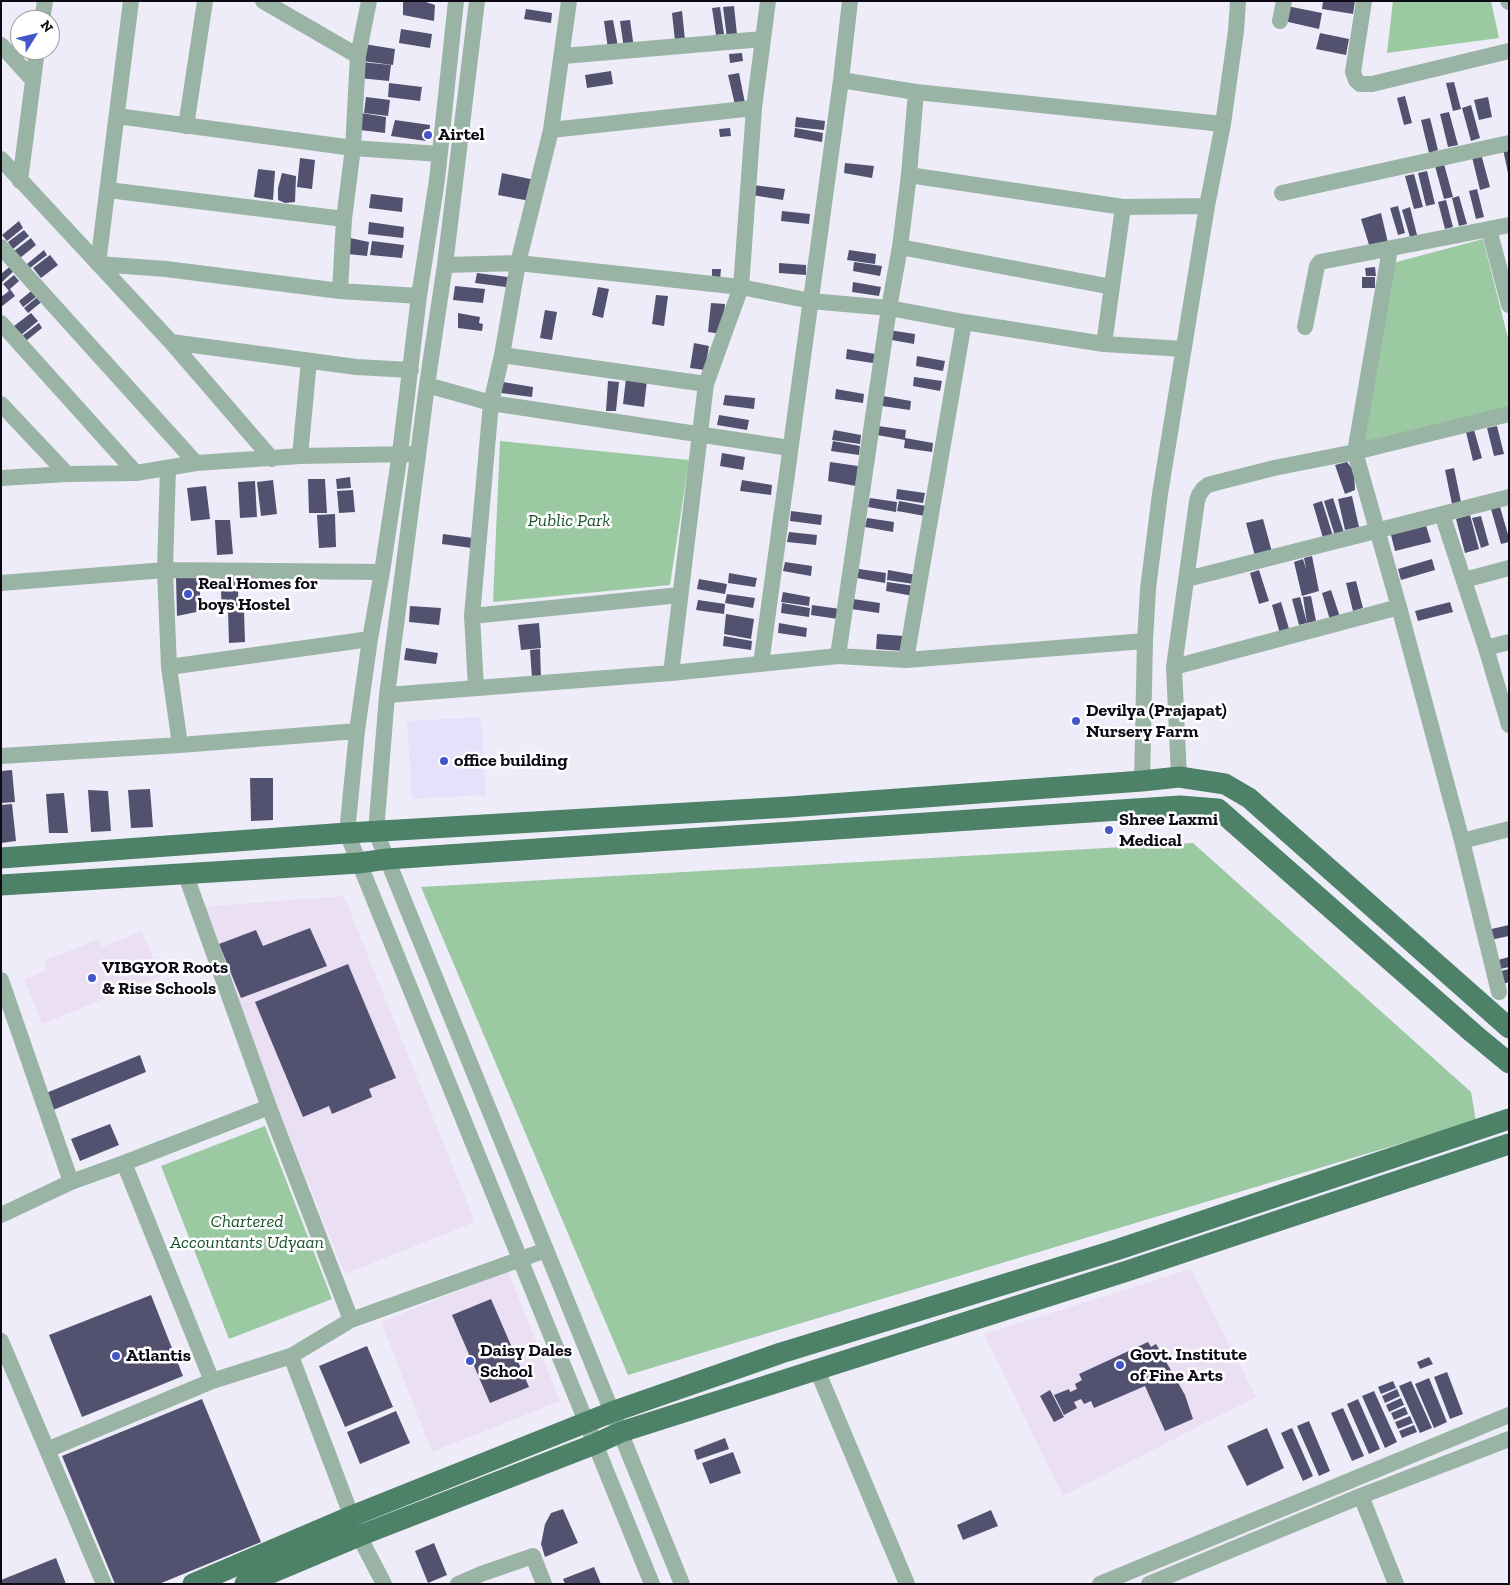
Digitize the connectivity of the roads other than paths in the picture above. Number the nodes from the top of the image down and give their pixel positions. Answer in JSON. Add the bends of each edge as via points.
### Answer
{"nodes":[{"id":1,"x":130,"y":1,"type":"edge"},
{"id":2,"x":206,"y":1,"type":"edge"},
{"id":3,"x":263,"y":1,"type":"edge"},
{"id":4,"x":369,"y":1,"type":"edge"},
{"id":5,"x":456,"y":1,"type":"edge"},
{"id":6,"x":477,"y":1,"type":"edge"},
{"id":7,"x":570,"y":1,"type":"edge"},
{"id":8,"x":768,"y":1,"type":"edge"},
{"id":9,"x":850,"y":1,"type":"edge"},
{"id":10,"x":1238,"y":1,"type":"edge"},
{"id":11,"x":1284,"y":1,"type":"edge"},
{"id":12,"x":1364,"y":1,"type":"edge"},
{"id":13,"x":1280,"y":22,"type":"dead end"},
{"id":14,"x":763,"y":38,"type":"junction"},
{"id":15,"x":1,"y":45,"type":"edge"},
{"id":16,"x":1509,"y":51,"type":"edge"},
{"id":17,"x":358,"y":56,"type":"junction"},
{"id":18,"x":563,"y":56,"type":"junction"},
{"id":19,"x":35,"y":60,"type":"edge"},
{"id":20,"x":32,"y":79,"type":"junction"},
{"id":21,"x":841,"y":80,"type":"junction"},
{"id":22,"x":916,"y":92,"type":"junction"},
{"id":23,"x":754,"y":108,"type":"junction"},
{"id":24,"x":117,"y":116,"type":"junction"},
{"id":25,"x":1223,"y":124,"type":"junction"},
{"id":26,"x":186,"y":126,"type":"junction"},
{"id":27,"x":551,"y":130,"type":"junction"},
{"id":28,"x":1509,"y":143,"type":"edge"},
{"id":29,"x":353,"y":148,"type":"junction"},
{"id":30,"x":440,"y":154,"type":"junction"},
{"id":31,"x":1,"y":160,"type":"edge"},
{"id":32,"x":909,"y":175,"type":"junction"},
{"id":33,"x":20,"y":181,"type":"junction"},
{"id":34,"x":108,"y":190,"type":"junction"},
{"id":35,"x":1282,"y":193,"type":"dead end"},
{"id":36,"x":1207,"y":206,"type":"junction"},
{"id":37,"x":1124,"y":207,"type":"junction"},
{"id":38,"x":344,"y":219,"type":"junction"},
{"id":39,"x":1509,"y":224,"type":"edge"},
{"id":40,"x":1489,"y":229,"type":"junction"},
{"id":41,"x":1,"y":247,"type":"edge"},
{"id":42,"x":900,"y":247,"type":"junction"},
{"id":43,"x":1390,"y":249,"type":"junction"},
{"id":44,"x":518,"y":263,"type":"junction"},
{"id":45,"x":98,"y":264,"type":"junction"},
{"id":46,"x":445,"y":266,"type":"junction"},
{"id":47,"x":741,"y":287,"type":"junction"},
{"id":48,"x":1112,"y":287,"type":"junction"},
{"id":49,"x":340,"y":291,"type":"junction"},
{"id":50,"x":419,"y":296,"type":"junction"},
{"id":51,"x":811,"y":301,"type":"junction"},
{"id":52,"x":1509,"y":305,"type":"edge"},
{"id":53,"x":889,"y":308,"type":"junction"},
{"id":54,"x":964,"y":322,"type":"junction"},
{"id":55,"x":1,"y":323,"type":"edge"},
{"id":56,"x":1305,"y":327,"type":"dead end"},
{"id":57,"x":171,"y":342,"type":"junction"},
{"id":58,"x":1104,"y":344,"type":"junction"},
{"id":59,"x":1184,"y":349,"type":"junction"},
{"id":60,"x":502,"y":355,"type":"junction"},
{"id":61,"x":309,"y":361,"type":"junction"},
{"id":62,"x":411,"y":370,"type":"junction"},
{"id":63,"x":427,"y":384,"type":"junction"},
{"id":64,"x":706,"y":384,"type":"junction"},
{"id":65,"x":1,"y":404,"type":"edge"},
{"id":66,"x":491,"y":404,"type":"junction"},
{"id":67,"x":1509,"y":414,"type":"edge"},
{"id":68,"x":700,"y":435,"type":"junction"},
{"id":69,"x":790,"y":448,"type":"junction"},
{"id":70,"x":1355,"y":452,"type":"junction"},
{"id":71,"x":400,"y":453,"type":"junction"},
{"id":72,"x":419,"y":454,"type":"junction"},
{"id":73,"x":300,"y":456,"type":"junction"},
{"id":74,"x":272,"y":459,"type":"junction"},
{"id":75,"x":196,"y":463,"type":"junction"},
{"id":76,"x":168,"y":468,"type":"junction"},
{"id":77,"x":68,"y":474,"type":"junction"},
{"id":78,"x":136,"y":474,"type":"junction"},
{"id":79,"x":1,"y":478,"type":"edge"},
{"id":80,"x":1509,"y":497,"type":"edge"},
{"id":81,"x":1442,"y":514,"type":"junction"},
{"id":82,"x":1377,"y":530,"type":"junction"},
{"id":83,"x":1509,"y":568,"type":"edge"},
{"id":84,"x":165,"y":570,"type":"junction"},
{"id":85,"x":382,"y":572,"type":"junction"},
{"id":86,"x":1188,"y":579,"type":"junction"},
{"id":87,"x":1464,"y":580,"type":"junction"},
{"id":88,"x":1,"y":583,"type":"edge"},
{"id":89,"x":680,"y":595,"type":"junction"},
{"id":90,"x":1399,"y":607,"type":"junction"},
{"id":91,"x":472,"y":616,"type":"junction"},
{"id":92,"x":370,"y":639,"type":"junction"},
{"id":93,"x":1145,"y":641,"type":"junction"},
{"id":94,"x":1509,"y":642,"type":"edge"},
{"id":95,"x":1486,"y":648,"type":"junction"},
{"id":96,"x":838,"y":656,"type":"junction"},
{"id":97,"x":906,"y":660,"type":"junction"},
{"id":98,"x":761,"y":664,"type":"junction"},
{"id":99,"x":1174,"y":667,"type":"junction"},
{"id":100,"x":169,"y":668,"type":"junction"},
{"id":101,"x":671,"y":673,"type":"junction"},
{"id":102,"x":476,"y":688,"type":"junction"},
{"id":103,"x":387,"y":695,"type":"junction"},
{"id":104,"x":1509,"y":725,"type":"edge"},
{"id":105,"x":357,"y":731,"type":"junction"},
{"id":106,"x":180,"y":745,"type":"junction"},
{"id":107,"x":1,"y":756,"type":"edge"},
{"id":108,"x":1179,"y":777,"type":"junction"},
{"id":109,"x":1142,"y":782,"type":"junction"},
{"id":110,"x":1509,"y":829,"type":"edge"},
{"id":111,"x":376,"y":832,"type":"junction"},
{"id":112,"x":347,"y":833,"type":"junction"},
{"id":113,"x":1462,"y":841,"type":"junction"},
{"id":114,"x":1,"y":858,"type":"edge"},
{"id":115,"x":387,"y":859,"type":"junction"},
{"id":116,"x":359,"y":863,"type":"junction"},
{"id":117,"x":185,"y":873,"type":"junction"},
{"id":118,"x":1,"y":885,"type":"edge"},
{"id":119,"x":1,"y":980,"type":"edge"},
{"id":120,"x":1504,"y":990,"type":"edge"},
{"id":121,"x":1486,"y":1009,"type":"junction"},
{"id":122,"x":1509,"y":1028,"type":"edge"},
{"id":123,"x":1509,"y":1063,"type":"edge"},
{"id":124,"x":269,"y":1107,"type":"junction"},
{"id":125,"x":1509,"y":1119,"type":"edge"},
{"id":126,"x":1509,"y":1144,"type":"edge"},
{"id":127,"x":124,"y":1163,"type":"junction"},
{"id":128,"x":71,"y":1182,"type":"junction"},
{"id":129,"x":1,"y":1215,"type":"edge"},
{"id":130,"x":546,"y":1250,"type":"junction"},
{"id":131,"x":520,"y":1260,"type":"junction"},
{"id":132,"x":351,"y":1320,"type":"junction"},
{"id":133,"x":1,"y":1341,"type":"edge"},
{"id":134,"x":291,"y":1356,"type":"junction"},
{"id":135,"x":817,"y":1370,"type":"junction"},
{"id":136,"x":212,"y":1381,"type":"junction"},
{"id":137,"x":612,"y":1412,"type":"junction"},
{"id":138,"x":1509,"y":1415,"type":"edge"},
{"id":139,"x":587,"y":1424,"type":"junction"},
{"id":140,"x":621,"y":1432,"type":"junction"},
{"id":141,"x":1509,"y":1439,"type":"edge"},
{"id":142,"x":595,"y":1444,"type":"junction"},
{"id":143,"x":47,"y":1450,"type":"junction"},
{"id":144,"x":1361,"y":1496,"type":"junction"},
{"id":145,"x":356,"y":1526,"type":"junction"},
{"id":146,"x":484,"y":1579,"type":"edge"},
{"id":147,"x":104,"y":1584,"type":"edge"},
{"id":148,"x":193,"y":1584,"type":"edge"},
{"id":149,"x":245,"y":1584,"type":"edge"},
{"id":150,"x":384,"y":1584,"type":"edge"},
{"id":151,"x":458,"y":1584,"type":"edge"},
{"id":152,"x":544,"y":1584,"type":"edge"},
{"id":153,"x":652,"y":1584,"type":"edge"},
{"id":154,"x":682,"y":1584,"type":"edge"},
{"id":155,"x":906,"y":1584,"type":"edge"},
{"id":156,"x":1100,"y":1584,"type":"edge"},
{"id":157,"x":1149,"y":1584,"type":"edge"},
{"id":158,"x":1396,"y":1584,"type":"edge"}],
"edges":[{"from":1,"to":24,"type":"street"},
{"from":2,"to":26,"type":"street"},
{"from":3,"to":17,"type":"street"},
{"from":4,"to":17,"type":"street"},
{"from":5,"to":30,"type":"street"},
{"from":6,"to":46,"type":"street"},
{"from":7,"to":18,"type":"street"},
{"from":8,"to":14,"type":"street"},
{"from":9,"to":21,"type":"street"},
{"from":10,"to":25,"type":"street"},
{"from":11,"to":13,"type":"street"},
{"from":12,"to":16,"type":"street","via":[[1353,72],[1360,84],[1372,84]]},
{"from":14,"to":18,"type":"street"},
{"from":14,"to":23,"type":"street"},
{"from":15,"to":20,"type":"street"},
{"from":17,"to":29,"type":"street"},
{"from":18,"to":27,"type":"street"},
{"from":19,"to":20,"type":"street"},
{"from":20,"to":33,"type":"street"},
{"from":21,"to":22,"type":"street"},
{"from":21,"to":51,"type":"street"},
{"from":22,"to":25,"type":"street"},
{"from":22,"to":32,"type":"street"},
{"from":23,"to":27,"type":"street"},
{"from":23,"to":47,"type":"street"},
{"from":24,"to":26,"type":"street"},
{"from":24,"to":34,"type":"street"},
{"from":25,"to":36,"type":"street"},
{"from":26,"to":29,"type":"street"},
{"from":27,"to":44,"type":"street"},
{"from":28,"to":35,"type":"street"},
{"from":29,"to":30,"type":"street"},
{"from":29,"to":38,"type":"street"},
{"from":30,"to":50,"type":"street"},
{"from":31,"to":33,"type":"street"},
{"from":32,"to":37,"type":"street"},
{"from":32,"to":42,"type":"street"},
{"from":33,"to":45,"type":"street"},
{"from":34,"to":38,"type":"street"},
{"from":34,"to":45,"type":"street"},
{"from":36,"to":37,"type":"street"},
{"from":36,"to":59,"type":"street"},
{"from":37,"to":48,"type":"street"},
{"from":38,"to":49,"type":"street"},
{"from":39,"to":40,"type":"street"},
{"from":40,"to":43,"type":"street"},
{"from":40,"to":52,"type":"street"},
{"from":41,"to":75,"type":"street"},
{"from":42,"to":48,"type":"street"},
{"from":42,"to":53,"type":"street"},
{"from":43,"to":56,"type":"street","via":[[1320,262]]},
{"from":43,"to":70,"type":"street"},
{"from":44,"to":46,"type":"street"},
{"from":44,"to":47,"type":"street"},
{"from":44,"to":60,"type":"street"},
{"from":45,"to":49,"type":"street","via":[[166,269]]},
{"from":45,"to":57,"type":"street"},
{"from":46,"to":63,"type":"street"},
{"from":47,"to":51,"type":"street"},
{"from":47,"to":64,"type":"street"},
{"from":48,"to":58,"type":"street"},
{"from":49,"to":50,"type":"street"},
{"from":50,"to":62,"type":"street"},
{"from":51,"to":53,"type":"street"},
{"from":51,"to":69,"type":"street"},
{"from":53,"to":54,"type":"street"},
{"from":53,"to":96,"type":"street"},
{"from":54,"to":58,"type":"street"},
{"from":54,"to":97,"type":"street"},
{"from":55,"to":78,"type":"street"},
{"from":57,"to":61,"type":"street"},
{"from":57,"to":74,"type":"street"},
{"from":58,"to":59,"type":"street"},
{"from":59,"to":93,"type":"street","via":[[1160,494]]},
{"from":60,"to":64,"type":"street"},
{"from":60,"to":66,"type":"street"},
{"from":61,"to":62,"type":"street"},
{"from":61,"to":73,"type":"street"},
{"from":62,"to":71,"type":"street"},
{"from":63,"to":66,"type":"street"},
{"from":63,"to":72,"type":"street"},
{"from":64,"to":68,"type":"street"},
{"from":65,"to":77,"type":"street"},
{"from":66,"to":68,"type":"street"},
{"from":66,"to":91,"type":"street"},
{"from":67,"to":70,"type":"street"},
{"from":68,"to":69,"type":"street"},
{"from":68,"to":89,"type":"street"},
{"from":69,"to":98,"type":"street"},
{"from":70,"to":82,"type":"street"},
{"from":70,"to":86,"type":"street","via":[[1208,485],[1197,501]]},
{"from":71,"to":72,"type":"street"},
{"from":71,"to":73,"type":"street"},
{"from":71,"to":85,"type":"street"},
{"from":72,"to":103,"type":"street"},
{"from":73,"to":74,"type":"street"},
{"from":74,"to":75,"type":"street"},
{"from":75,"to":76,"type":"street"},
{"from":76,"to":78,"type":"street"},
{"from":76,"to":84,"type":"street"},
{"from":77,"to":78,"type":"street"},
{"from":77,"to":79,"type":"street"},
{"from":80,"to":81,"type":"street"},
{"from":81,"to":82,"type":"street"},
{"from":81,"to":87,"type":"street"},
{"from":82,"to":86,"type":"street"},
{"from":82,"to":90,"type":"street"},
{"from":83,"to":87,"type":"street"},
{"from":84,"to":85,"type":"street"},
{"from":84,"to":88,"type":"street"},
{"from":84,"to":100,"type":"street"},
{"from":85,"to":92,"type":"street"},
{"from":86,"to":99,"type":"street"},
{"from":87,"to":95,"type":"street"},
{"from":89,"to":91,"type":"street"},
{"from":89,"to":101,"type":"street"},
{"from":90,"to":99,"type":"street"},
{"from":90,"to":113,"type":"street"},
{"from":91,"to":102,"type":"street"},
{"from":92,"to":100,"type":"street"},
{"from":92,"to":105,"type":"street"},
{"from":93,"to":97,"type":"street"},
{"from":93,"to":109,"type":"street"},
{"from":94,"to":95,"type":"street"},
{"from":95,"to":104,"type":"street"},
{"from":96,"to":97,"type":"street"},
{"from":96,"to":98,"type":"street"},
{"from":98,"to":101,"type":"street"},
{"from":99,"to":108,"type":"street"},
{"from":100,"to":106,"type":"street"},
{"from":101,"to":102,"type":"street"},
{"from":102,"to":103,"type":"street"},
{"from":103,"to":111,"type":"street"},
{"from":105,"to":106,"type":"street"},
{"from":105,"to":112,"type":"street"},
{"from":106,"to":107,"type":"street"},
{"from":108,"to":109,"type":"main road"},
{"from":108,"to":121,"type":"main road","via":[[1225,784],[1250,798]]},
{"from":109,"to":111,"type":"main road"},
{"from":110,"to":113,"type":"street"},
{"from":111,"to":112,"type":"main road"},
{"from":111,"to":115,"type":"street"},
{"from":112,"to":114,"type":"main road"},
{"from":112,"to":116,"type":"street"},
{"from":113,"to":120,"type":"street"},
{"from":115,"to":116,"type":"main road"},
{"from":115,"to":123,"type":"main road","via":[[1180,806],[1218,809]]},
{"from":115,"to":130,"type":"street"},
{"from":116,"to":117,"type":"main road"},
{"from":116,"to":131,"type":"street"},
{"from":117,"to":118,"type":"main road"},
{"from":117,"to":124,"type":"street"},
{"from":119,"to":128,"type":"street"},
{"from":120,"to":121,"type":"street"},
{"from":121,"to":122,"type":"main road"},
{"from":124,"to":127,"type":"street"},
{"from":124,"to":132,"type":"street"},
{"from":125,"to":137,"type":"main road","via":[[1116,1250],[781,1353]]},
{"from":126,"to":135,"type":"main road"},
{"from":127,"to":128,"type":"street"},
{"from":127,"to":136,"type":"street"},
{"from":128,"to":129,"type":"street"},
{"from":130,"to":131,"type":"street"},
{"from":130,"to":137,"type":"street"},
{"from":131,"to":132,"type":"street"},
{"from":131,"to":139,"type":"street"},
{"from":132,"to":134,"type":"street"},
{"from":133,"to":143,"type":"street"},
{"from":134,"to":136,"type":"street"},
{"from":134,"to":145,"type":"street"},
{"from":135,"to":140,"type":"main road"},
{"from":135,"to":155,"type":"street"},
{"from":136,"to":143,"type":"street"},
{"from":137,"to":139,"type":"main road"},
{"from":137,"to":140,"type":"street"},
{"from":138,"to":156,"type":"street"},
{"from":139,"to":142,"type":"street"},
{"from":139,"to":145,"type":"main road"},
{"from":140,"to":142,"type":"main road"},
{"from":140,"to":154,"type":"street"},
{"from":141,"to":144,"type":"street"},
{"from":142,"to":145,"type":"main road"},
{"from":142,"to":153,"type":"street"},
{"from":143,"to":147,"type":"street"},
{"from":144,"to":157,"type":"street"},
{"from":144,"to":158,"type":"street"},
{"from":145,"to":148,"type":"main road"},
{"from":145,"to":149,"type":"main road"},
{"from":145,"to":150,"type":"street"},
{"from":146,"to":151,"type":"street"},
{"from":146,"to":152,"type":"street","via":[[533,1556]]}]}
